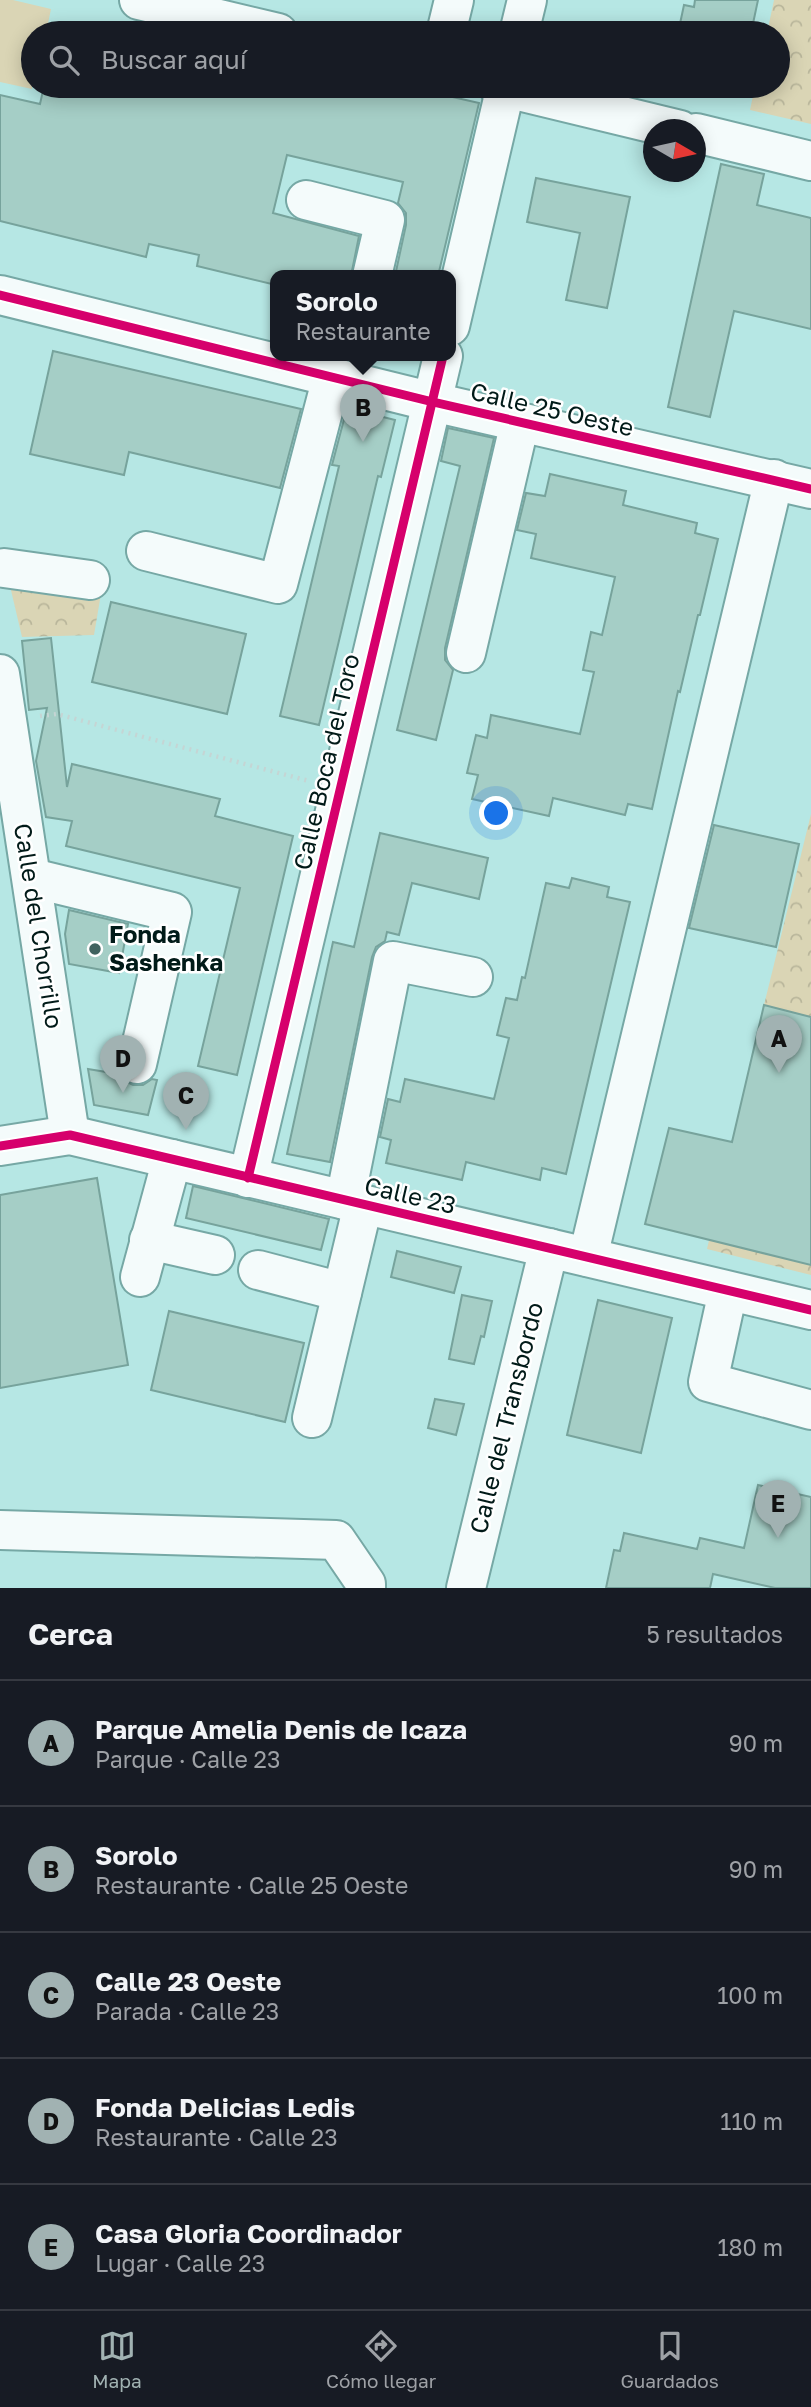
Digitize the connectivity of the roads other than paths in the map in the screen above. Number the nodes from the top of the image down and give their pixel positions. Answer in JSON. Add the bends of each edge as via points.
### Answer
{"nodes":[{"id":1,"x":138,"y":0,"type":"edge"},
{"id":2,"x":454,"y":0,"type":"edge"},
{"id":3,"x":527,"y":0,"type":"edge"},
{"id":4,"x":227,"y":21,"type":"edge"},
{"id":5,"x":449,"y":21,"type":"edge"},
{"id":6,"x":522,"y":21,"type":"edge"},
{"id":7,"x":501,"y":98,"type":"edge"},
{"id":8,"x":552,"y":98,"type":"edge"},
{"id":9,"x":643,"y":121,"type":"edge"},
{"id":10,"x":706,"y":136,"type":"edge"},
{"id":11,"x":811,"y":161,"type":"edge"},
{"id":12,"x":306,"y":200,"type":"dead end"},
{"id":13,"x":373,"y":270,"type":"edge"},
{"id":14,"x":0,"y":295,"type":"edge"},
{"id":15,"x":456,"y":299,"type":"edge"},
{"id":16,"x":270,"y":355,"type":"edge"},
{"id":17,"x":298,"y":361,"type":"edge"},
{"id":18,"x":442,"y":361,"type":"edge"},
{"id":19,"x":343,"y":371,"type":"edge"},
{"id":20,"x":433,"y":402,"type":"junction"},
{"id":21,"x":520,"y":422,"type":"junction"},
{"id":22,"x":774,"y":480,"type":"junction"},
{"id":23,"x":811,"y":489,"type":"edge"},
{"id":24,"x":146,"y":551,"type":"dead end"},
{"id":25,"x":4,"y":568,"type":"dead end"},
{"id":26,"x":90,"y":580,"type":"dead end"},
{"id":27,"x":466,"y":653,"type":"dead end"},
{"id":28,"x":0,"y":674,"type":"edge"},
{"id":29,"x":9,"y":797,"type":"edge"},
{"id":30,"x":32,"y":878,"type":"junction"},
{"id":31,"x":473,"y":977,"type":"dead end"},
{"id":32,"x":137,"y":1064,"type":"dead end"},
{"id":33,"x":70,"y":1135,"type":"junction"},
{"id":34,"x":0,"y":1146,"type":"edge"},
{"id":35,"x":172,"y":1159,"type":"junction"},
{"id":36,"x":248,"y":1178,"type":"junction"},
{"id":37,"x":354,"y":1202,"type":"junction"},
{"id":38,"x":149,"y":1240,"type":"junction"},
{"id":39,"x":549,"y":1248,"type":"junction"},
{"id":40,"x":215,"y":1255,"type":"dead end"},
{"id":41,"x":588,"y":1257,"type":"junction"},
{"id":42,"x":258,"y":1270,"type":"dead end"},
{"id":43,"x":139,"y":1277,"type":"dead end"},
{"id":44,"x":728,"y":1290,"type":"junction"},
{"id":45,"x":342,"y":1292,"type":"junction"},
{"id":46,"x":811,"y":1310,"type":"edge"},
{"id":47,"x":811,"y":1410,"type":"edge"},
{"id":48,"x":312,"y":1418,"type":"dead end"},
{"id":49,"x":0,"y":1530,"type":"edge"},
{"id":50,"x":366,"y":1588,"type":"edge"},
{"id":51,"x":466,"y":1588,"type":"edge"}],
"edges":[{"from":1,"to":4,"type":"street"},
{"from":2,"to":5,"type":"street"},
{"from":3,"to":6,"type":"street"},
{"from":7,"to":15,"type":"street"},
{"from":8,"to":9,"type":"street"},
{"from":10,"to":11,"type":"street"},
{"from":12,"to":13,"type":"street","via":[[385,220]]},
{"from":14,"to":16,"type":"street","name":"Calle 25 Oeste"},
{"from":17,"to":19,"type":"street","name":"Calle 25 Oeste"},
{"from":18,"to":20,"type":"street","name":"Calle Boca del Toro"},
{"from":19,"to":20,"type":"street","name":"Calle 25 Oeste"},
{"from":19,"to":24,"type":"street","via":[[278,584]]},
{"from":20,"to":21,"type":"street","name":"Calle 25 Oeste"},
{"from":20,"to":36,"type":"street","name":"Calle Boca del Toro"},
{"from":21,"to":22,"type":"street","name":"Calle 25 Oeste"},
{"from":21,"to":27,"type":"street"},
{"from":22,"to":23,"type":"street","name":"Calle 25 Oeste"},
{"from":22,"to":41,"type":"street"},
{"from":25,"to":26,"type":"street"},
{"from":28,"to":29,"type":"street","name":"Calle del Chorrillo","via":[[7,719]]},
{"from":29,"to":30,"type":"street","name":"Calle del Chorrillo"},
{"from":30,"to":32,"type":"street","via":[[172,912]]},
{"from":30,"to":33,"type":"street","name":"Calle del Chorrillo"},
{"from":31,"to":37,"type":"street","via":[[393,961]]},
{"from":33,"to":34,"type":"street","name":"Calle 23"},
{"from":33,"to":35,"type":"street","name":"Calle 23"},
{"from":35,"to":36,"type":"street","name":"Calle 23"},
{"from":35,"to":38,"type":"street"},
{"from":36,"to":37,"type":"street","name":"Calle 23"},
{"from":37,"to":39,"type":"street","name":"Calle 23"},
{"from":37,"to":45,"type":"street"},
{"from":38,"to":40,"type":"street"},
{"from":38,"to":43,"type":"street"},
{"from":39,"to":41,"type":"street","name":"Calle 23"},
{"from":39,"to":51,"type":"street","name":"Calle del Transbordo"},
{"from":41,"to":44,"type":"street","name":"Calle 23"},
{"from":42,"to":45,"type":"street"},
{"from":44,"to":46,"type":"street","name":"Calle 23"},
{"from":44,"to":47,"type":"street","via":[[708,1381]]},
{"from":45,"to":48,"type":"street"},
{"from":49,"to":50,"type":"street","via":[[336,1541]]}]}
